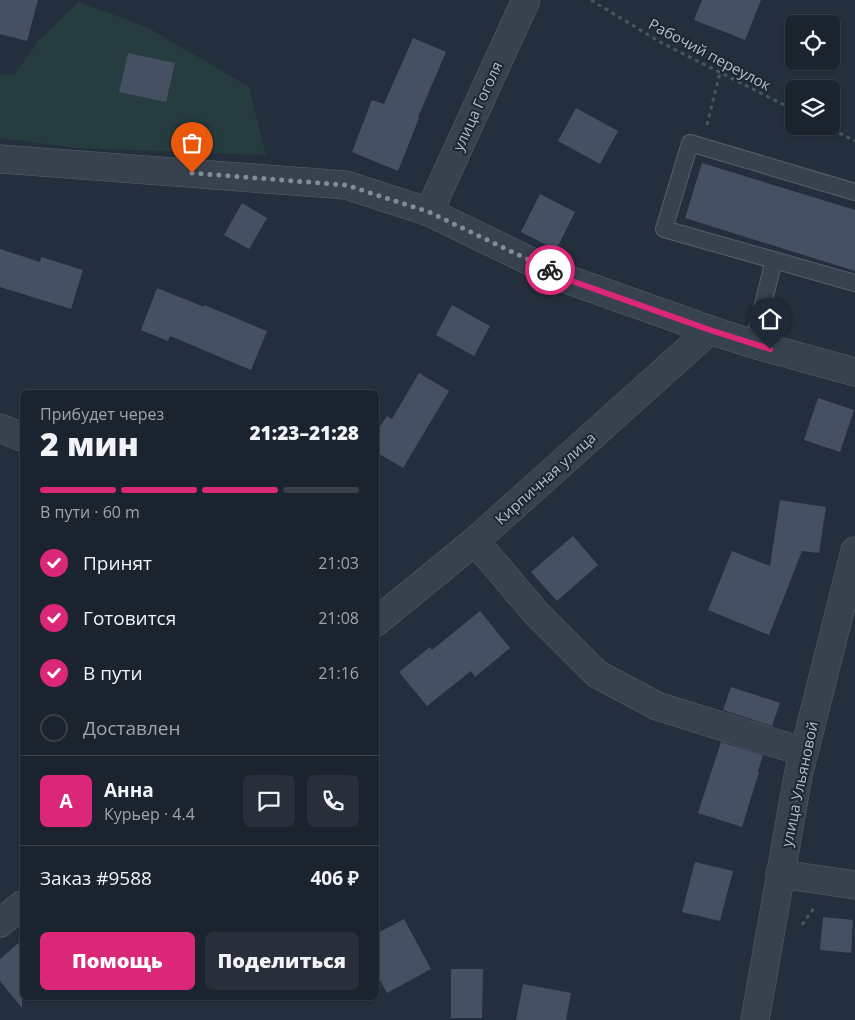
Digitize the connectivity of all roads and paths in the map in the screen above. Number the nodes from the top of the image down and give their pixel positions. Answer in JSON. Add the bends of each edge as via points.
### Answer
{"nodes":[{"id":1,"x":526,"y":0,"type":"edge"},
{"id":2,"x":591,"y":0,"type":"edge"},
{"id":3,"x":720,"y":73,"type":"junction"},
{"id":4,"x":785,"y":106,"type":"edge"},
{"id":5,"x":840,"y":134,"type":"edge"},
{"id":6,"x":855,"y":142,"type":"edge"},
{"id":7,"x":702,"y":147,"type":"junction"},
{"id":8,"x":0,"y":159,"type":"edge"},
{"id":9,"x":855,"y":192,"type":"edge"},
{"id":10,"x":429,"y":212,"type":"junction"},
{"id":11,"x":774,"y":260,"type":"junction"},
{"id":12,"x":855,"y":283,"type":"edge"},
{"id":13,"x":710,"y":330,"type":"junction"},
{"id":14,"x":753,"y":344,"type":"junction"},
{"id":15,"x":855,"y":372,"type":"edge"},
{"id":16,"x":0,"y":428,"type":"edge"},
{"id":17,"x":20,"y":436,"type":"edge"},
{"id":18,"x":475,"y":541,"type":"junction"},
{"id":19,"x":855,"y":551,"type":"edge"},
{"id":20,"x":379,"y":620,"type":"edge"},
{"id":21,"x":804,"y":752,"type":"junction"},
{"id":22,"x":780,"y":874,"type":"junction"},
{"id":23,"x":855,"y":885,"type":"edge"},
{"id":24,"x":20,"y":907,"type":"edge"},
{"id":25,"x":0,"y":923,"type":"edge"},
{"id":26,"x":755,"y":1020,"type":"edge"}],
"edges":[{"from":1,"to":10,"type":"street","name":"улица Гоголя"},
{"from":2,"to":3,"type":"path","name":"Рабочий переулок","via":[[660,42]]},
{"from":3,"to":4,"type":"path","name":"Рабочий переулок"},
{"from":3,"to":7,"type":"path"},
{"from":5,"to":6,"type":"path"},
{"from":7,"to":9,"type":"lane"},
{"from":7,"to":11,"type":"lane","via":[[690,143],[664,229]]},
{"from":8,"to":10,"type":"street","via":[[346,185]]},
{"from":10,"to":13,"type":"street","via":[[569,280]]},
{"from":11,"to":12,"type":"lane"},
{"from":11,"to":14,"type":"lane"},
{"from":13,"to":14,"type":"street"},
{"from":13,"to":18,"type":"street","name":"Кирпичная улица"},
{"from":14,"to":15,"type":"street"},
{"from":16,"to":17,"type":"street"},
{"from":18,"to":20,"type":"street","name":"Кирпичная улица"},
{"from":18,"to":21,"type":"street","via":[[536,613],[597,674],[657,706]]},
{"from":19,"to":21,"type":"street","name":"улица Ульяновой"},
{"from":21,"to":22,"type":"street","name":"улица Ульяновой"},
{"from":22,"to":23,"type":"street"},
{"from":22,"to":26,"type":"street","name":"улица Ульяновой"},
{"from":24,"to":25,"type":"street"}]}
